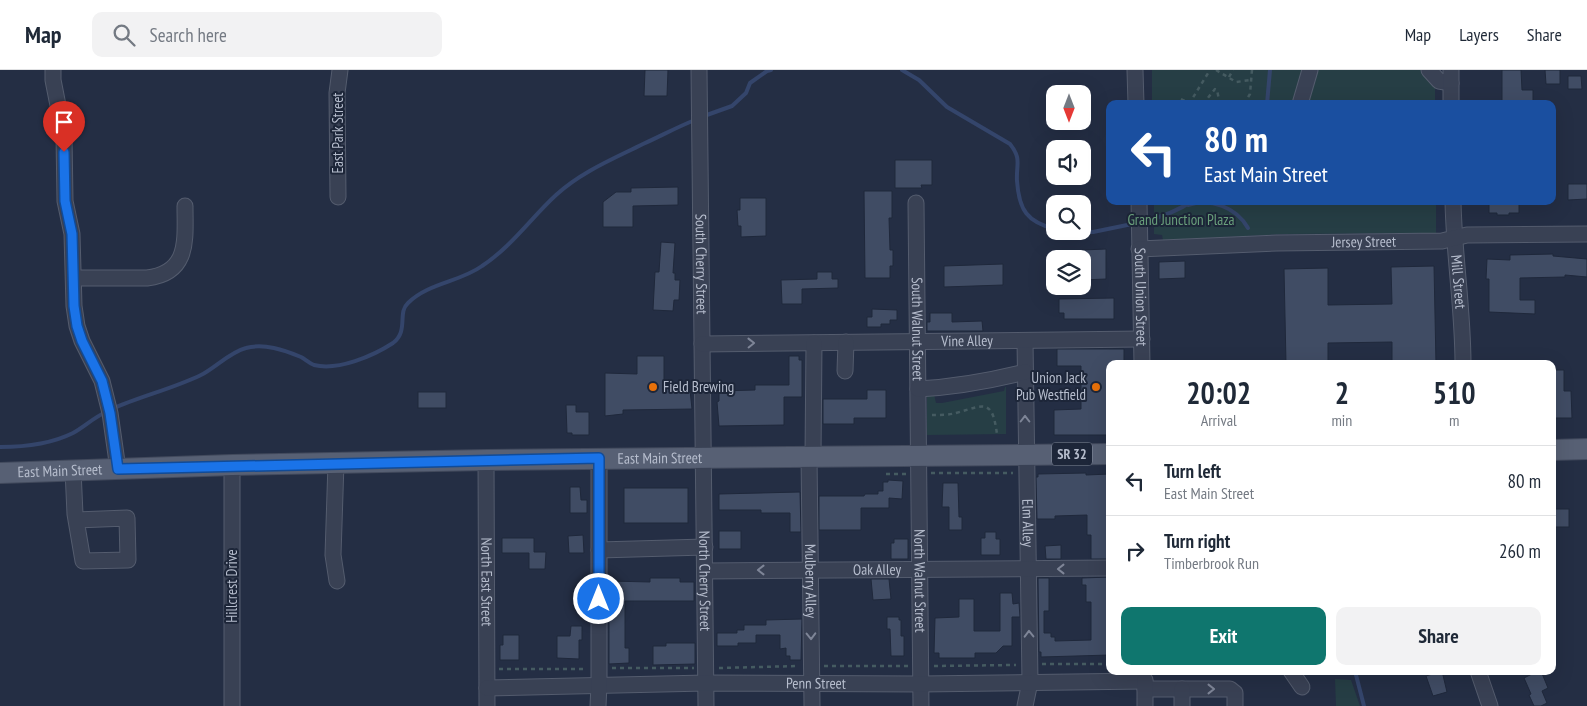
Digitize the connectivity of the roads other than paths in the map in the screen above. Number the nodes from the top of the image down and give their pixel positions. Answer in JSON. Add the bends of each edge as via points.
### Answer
{"nodes":[{"id":1,"x":53,"y":70,"type":"edge"},
{"id":2,"x":340,"y":70,"type":"edge"},
{"id":3,"x":699,"y":70,"type":"edge"},
{"id":4,"x":1136,"y":70,"type":"edge"},
{"id":5,"x":1310,"y":70,"type":"edge"},
{"id":6,"x":1428,"y":70,"type":"edge"},
{"id":7,"x":1451,"y":77,"type":"edge"},
{"id":8,"x":1136,"y":100,"type":"edge"},
{"id":9,"x":1301,"y":100,"type":"edge"},
{"id":10,"x":1451,"y":100,"type":"edge"},
{"id":11,"x":338,"y":197,"type":"dead end"},
{"id":12,"x":916,"y":202,"type":"dead end"},
{"id":13,"x":1139,"y":205,"type":"edge"},
{"id":14,"x":1453,"y":205,"type":"edge"},
{"id":15,"x":186,"y":206,"type":"dead end"},
{"id":16,"x":1587,"y":234,"type":"edge"},
{"id":17,"x":1454,"y":238,"type":"junction"},
{"id":18,"x":1139,"y":243,"type":"junction"},
{"id":19,"x":74,"y":278,"type":"junction"},
{"id":20,"x":1142,"y":338,"type":"junction"},
{"id":21,"x":1025,"y":341,"type":"junction"},
{"id":22,"x":814,"y":342,"type":"junction"},
{"id":23,"x":846,"y":342,"type":"junction"},
{"id":24,"x":917,"y":342,"type":"junction"},
{"id":25,"x":702,"y":344,"type":"junction"},
{"id":26,"x":1142,"y":360,"type":"edge"},
{"id":27,"x":1463,"y":360,"type":"edge"},
{"id":28,"x":846,"y":371,"type":"dead end"},
{"id":29,"x":1025,"y":372,"type":"junction"},
{"id":30,"x":918,"y":389,"type":"junction"},
{"id":31,"x":1587,"y":449,"type":"edge"},
{"id":32,"x":1556,"y":450,"type":"edge"},
{"id":33,"x":1106,"y":454,"type":"edge"},
{"id":34,"x":919,"y":455,"type":"junction"},
{"id":35,"x":1026,"y":455,"type":"junction"},
{"id":36,"x":811,"y":456,"type":"junction"},
{"id":37,"x":599,"y":458,"type":"junction"},
{"id":38,"x":704,"y":458,"type":"junction"},
{"id":39,"x":486,"y":460,"type":"junction"},
{"id":40,"x":336,"y":463,"type":"junction"},
{"id":41,"x":232,"y":465,"type":"junction"},
{"id":42,"x":118,"y":469,"type":"junction"},
{"id":43,"x":73,"y":470,"type":"junction"},
{"id":44,"x":0,"y":473,"type":"edge"},
{"id":45,"x":76,"y":520,"type":"dead end"},
{"id":46,"x":705,"y":547,"type":"junction"},
{"id":47,"x":599,"y":550,"type":"junction"},
{"id":48,"x":1106,"y":568,"type":"edge"},
{"id":49,"x":920,"y":569,"type":"junction"},
{"id":50,"x":1029,"y":569,"type":"junction"},
{"id":51,"x":810,"y":570,"type":"junction"},
{"id":52,"x":705,"y":571,"type":"junction"},
{"id":53,"x":337,"y":581,"type":"dead end"},
{"id":54,"x":1294,"y":675,"type":"edge"},
{"id":55,"x":1479,"y":675,"type":"edge"},
{"id":56,"x":1145,"y":680,"type":"edge"},
{"id":57,"x":1030,"y":682,"type":"junction"},
{"id":58,"x":706,"y":683,"type":"junction"},
{"id":59,"x":812,"y":683,"type":"junction"},
{"id":60,"x":921,"y":684,"type":"junction"},
{"id":61,"x":599,"y":685,"type":"junction"},
{"id":62,"x":1302,"y":687,"type":"dead end"},
{"id":63,"x":487,"y":688,"type":"junction"},
{"id":64,"x":1182,"y":689,"type":"junction"},
{"id":65,"x":232,"y":706,"type":"edge"},
{"id":66,"x":487,"y":706,"type":"edge"},
{"id":67,"x":598,"y":706,"type":"edge"},
{"id":68,"x":706,"y":706,"type":"edge"},
{"id":69,"x":812,"y":706,"type":"edge"},
{"id":70,"x":921,"y":706,"type":"edge"},
{"id":71,"x":1025,"y":706,"type":"edge"},
{"id":72,"x":1145,"y":706,"type":"edge"},
{"id":73,"x":1182,"y":706,"type":"edge"},
{"id":74,"x":1235,"y":706,"type":"edge"},
{"id":75,"x":1490,"y":706,"type":"edge"}],
"edges":[{"from":1,"to":19,"type":"street","via":[[64,136],[65,201],[72,234]]},
{"from":2,"to":11,"type":"street","name":"East Park Street","via":[[337,93]]},
{"from":3,"to":25,"type":"street","name":"South Cherry Street"},
{"from":4,"to":8,"type":"street"},
{"from":5,"to":9,"type":"street"},
{"from":6,"to":7,"type":"street","via":[[1439,81]]},
{"from":7,"to":10,"type":"street"},
{"from":12,"to":24,"type":"street","name":"South Walnut Street"},
{"from":13,"to":18,"type":"street","name":"South Union Street"},
{"from":14,"to":17,"type":"street","name":"Mill Street"},
{"from":15,"to":19,"type":"street","via":[[182,254],[170,271],[147,278]]},
{"from":16,"to":17,"type":"street","name":"Jersey Street","via":[[1467,235]]},
{"from":17,"to":18,"type":"street","name":"Jersey Street","via":[[1442,241]]},
{"from":17,"to":27,"type":"street","name":"Mill Street"},
{"from":18,"to":20,"type":"street","name":"South Union Street"},
{"from":19,"to":42,"type":"street","via":[[77,326],[102,381]]},
{"from":20,"to":21,"type":"street","name":"Vine Alley"},
{"from":20,"to":26,"type":"street","name":"South Union Street"},
{"from":21,"to":24,"type":"street","name":"Vine Alley"},
{"from":21,"to":29,"type":"street","name":"Elm Alley"},
{"from":22,"to":23,"type":"street","name":"Vine Alley"},
{"from":25,"to":22,"type":"street","name":"Vine Alley","one_way":true},
{"from":22,"to":36,"type":"street","name":"Mulberry Alley"},
{"from":23,"to":24,"type":"street","name":"Vine Alley"},
{"from":23,"to":28,"type":"street"},
{"from":24,"to":30,"type":"street","name":"South Walnut Street"},
{"from":25,"to":38,"type":"street","name":"South Cherry Street"},
{"from":29,"to":30,"type":"street","via":[[954,387]]},
{"from":35,"to":29,"type":"street","name":"Elm Alley","one_way":true},
{"from":30,"to":34,"type":"street","name":"South Walnut Street"},
{"from":31,"to":32,"type":"main road"},
{"from":33,"to":35,"type":"main road","name":"East Main Street","number":"SR 32"},
{"from":34,"to":35,"type":"main road","name":"East Main Street","number":"SR 32"},
{"from":34,"to":36,"type":"main road","name":"East Main Street","number":"SR 32"},
{"from":34,"to":49,"type":"street","name":"North Walnut Street"},
{"from":35,"to":50,"type":"street","name":"Elm Alley"},
{"from":36,"to":38,"type":"main road","name":"East Main Street","number":"SR 32"},
{"from":36,"to":51,"type":"street","name":"Mulberry Alley"},
{"from":37,"to":38,"type":"main road","name":"East Main Street","number":"SR 32"},
{"from":37,"to":39,"type":"main road","name":"East Main Street","number":"SR 32"},
{"from":37,"to":47,"type":"street"},
{"from":38,"to":46,"type":"street","name":"North Cherry Street"},
{"from":39,"to":40,"type":"main road","name":"East Main Street","number":"SR 32"},
{"from":39,"to":63,"type":"street","name":"North East Street"},
{"from":40,"to":41,"type":"main road","name":"East Main Street","number":"SR 32"},
{"from":40,"to":53,"type":"street","via":[[333,555]]},
{"from":41,"to":42,"type":"main road","name":"East Main Street","number":"SR 32"},
{"from":41,"to":65,"type":"street","name":"Hillcrest Drive"},
{"from":42,"to":43,"type":"main road","name":"East Main Street","number":"SR 32"},
{"from":43,"to":44,"type":"main road","name":"East Main Street","number":"SR 32"},
{"from":43,"to":45,"type":"street"},
{"from":46,"to":47,"type":"street"},
{"from":46,"to":52,"type":"street","name":"North Cherry Street"},
{"from":47,"to":61,"type":"street"},
{"from":48,"to":50,"type":"street","name":"Oak Alley","one_way":true},
{"from":49,"to":50,"type":"street","name":"Oak Alley"},
{"from":49,"to":51,"type":"street","name":"Oak Alley"},
{"from":49,"to":60,"type":"street","name":"North Walnut Street"},
{"from":57,"to":50,"type":"street","name":"Elm Alley","one_way":true},
{"from":51,"to":52,"type":"street","name":"Oak Alley","one_way":true},
{"from":51,"to":59,"type":"street","name":"Mulberry Alley","one_way":true},
{"from":52,"to":58,"type":"street","name":"North Cherry Street"},
{"from":54,"to":62,"type":"street"},
{"from":55,"to":75,"type":"street"},
{"from":56,"to":57,"type":"street","name":"Penn Street"},
{"from":56,"to":64,"type":"street","name":"Penn Street"},
{"from":56,"to":72,"type":"street"},
{"from":57,"to":60,"type":"street","name":"Penn Street"},
{"from":57,"to":71,"type":"street","name":"Elm Alley"},
{"from":58,"to":59,"type":"street","name":"Penn Street"},
{"from":58,"to":61,"type":"street","name":"Penn Street"},
{"from":58,"to":68,"type":"street","name":"North Cherry Street"},
{"from":59,"to":60,"type":"street","name":"Penn Street"},
{"from":59,"to":69,"type":"street","name":"Mulberry Alley"},
{"from":60,"to":70,"type":"street","name":"North Walnut Street"},
{"from":61,"to":63,"type":"street","name":"Penn Street"},
{"from":61,"to":67,"type":"street"},
{"from":63,"to":66,"type":"street","name":"North East Street"},
{"from":64,"to":73,"type":"street"},
{"from":64,"to":74,"type":"street","name":"Penn Street","one_way":true,"via":[[1230,689],[1235,693]]}]}
